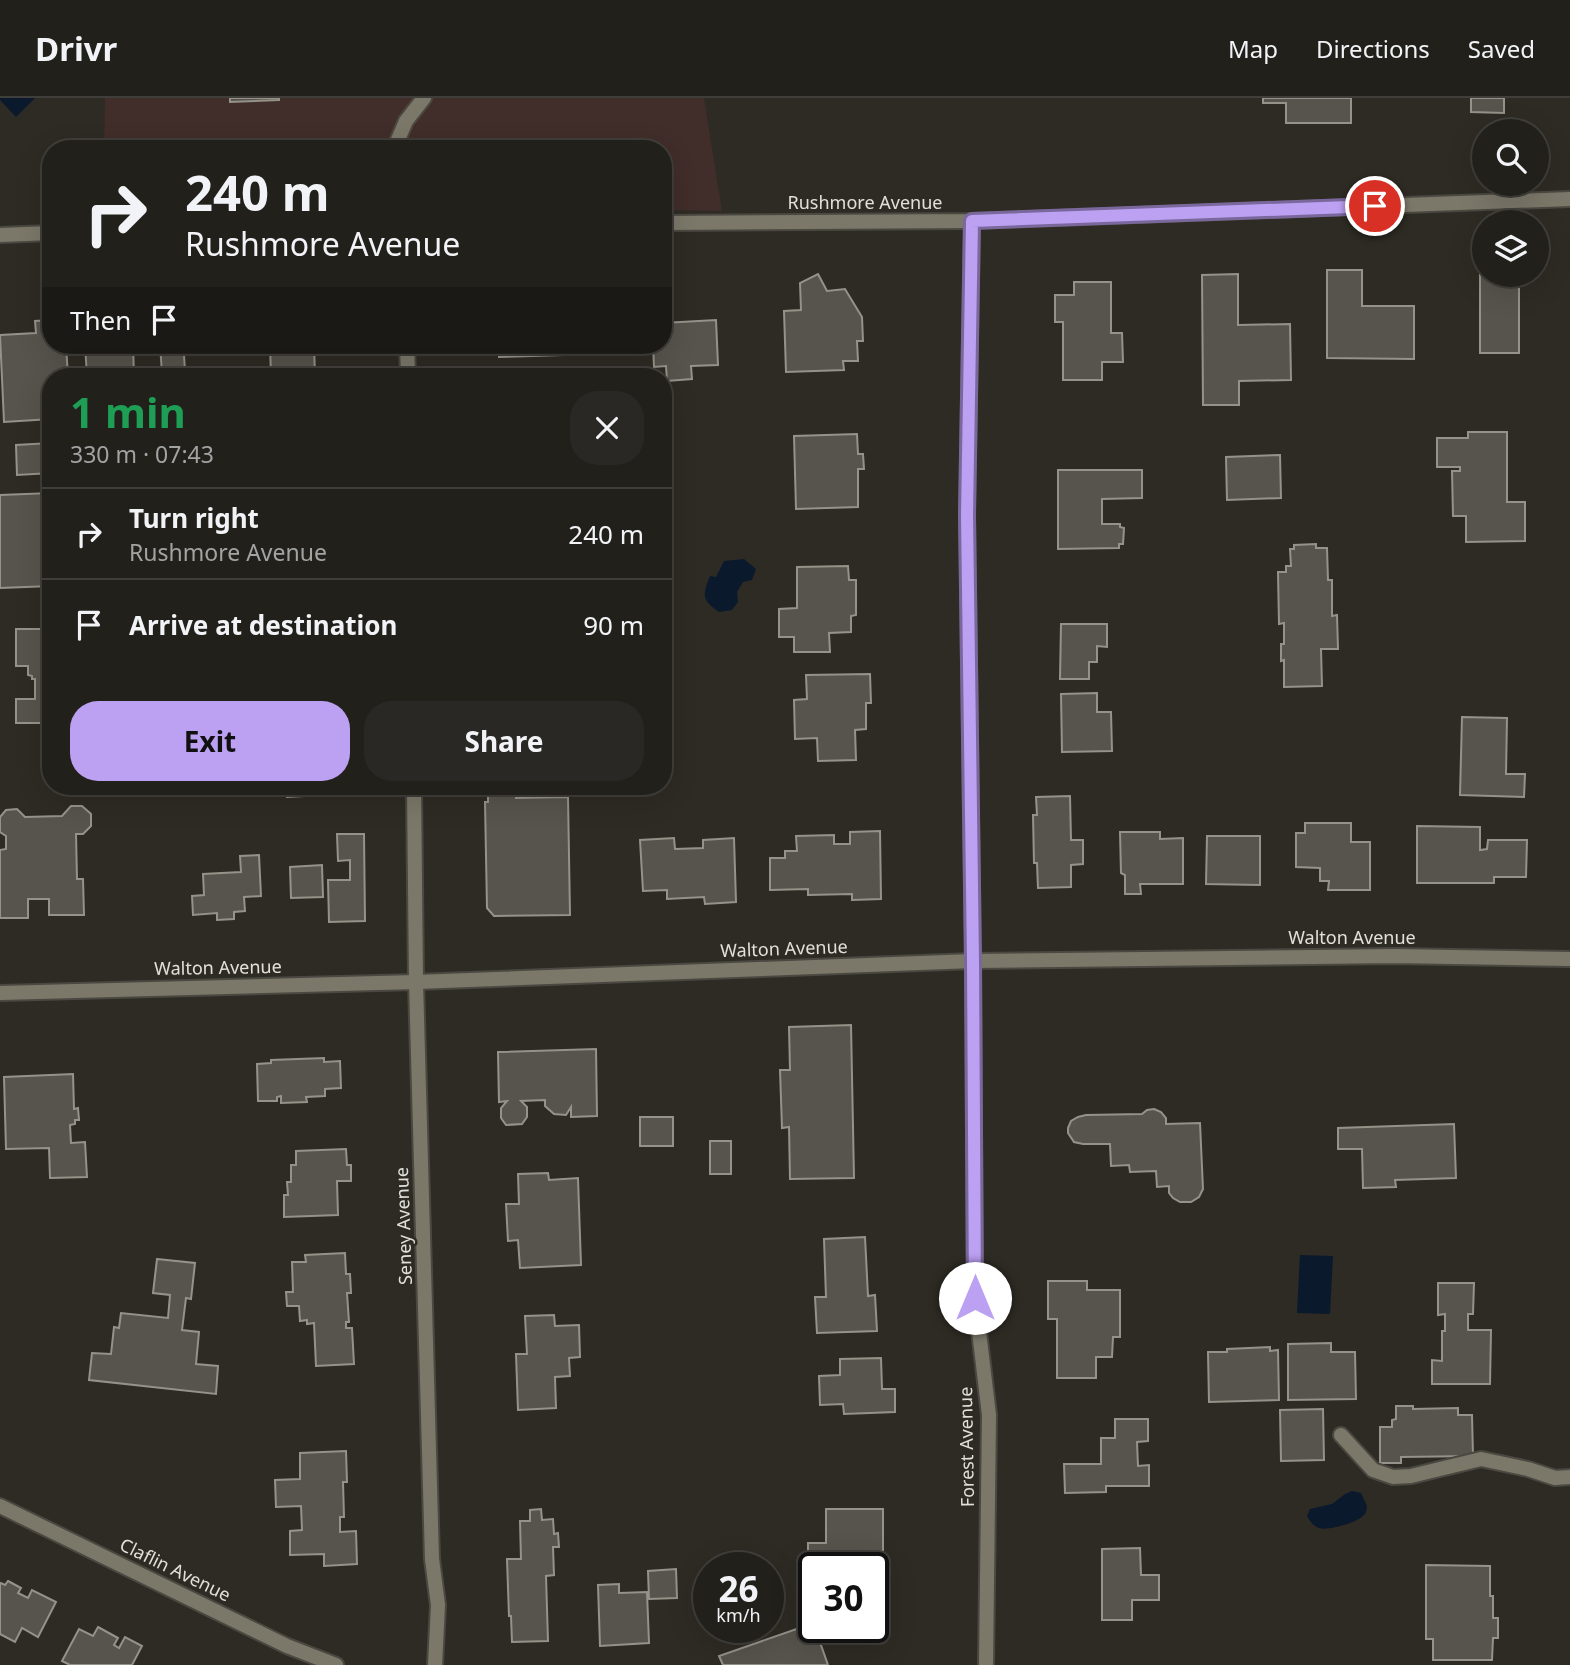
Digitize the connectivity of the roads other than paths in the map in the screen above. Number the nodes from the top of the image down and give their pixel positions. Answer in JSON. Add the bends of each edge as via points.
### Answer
{"nodes":[{"id":1,"x":424,"y":98,"type":"edge"},
{"id":2,"x":398,"y":140,"type":"edge"},
{"id":3,"x":1570,"y":199,"type":"edge"},
{"id":4,"x":972,"y":221,"type":"junction"},
{"id":5,"x":672,"y":223,"type":"edge"},
{"id":6,"x":42,"y":233,"type":"edge"},
{"id":7,"x":0,"y":235,"type":"edge"},
{"id":8,"x":414,"y":795,"type":"edge"},
{"id":9,"x":1570,"y":959,"type":"edge"},
{"id":10,"x":973,"y":961,"type":"junction"},
{"id":11,"x":416,"y":982,"type":"junction"},
{"id":12,"x":0,"y":993,"type":"edge"},
{"id":13,"x":1340,"y":1435,"type":"dead end"},
{"id":14,"x":1570,"y":1477,"type":"edge"},
{"id":15,"x":0,"y":1506,"type":"edge"},
{"id":16,"x":335,"y":1665,"type":"edge"},
{"id":17,"x":435,"y":1665,"type":"edge"},
{"id":18,"x":986,"y":1665,"type":"edge"}],
"edges":[{"from":1,"to":2,"type":"street"},
{"from":3,"to":4,"type":"street","name":"Rushmore Avenue"},
{"from":4,"to":5,"type":"street","name":"Rushmore Avenue"},
{"from":4,"to":10,"type":"street","name":"Forest Avenue","via":[[967,515]]},
{"from":6,"to":7,"type":"street"},
{"from":8,"to":11,"type":"street","name":"Seney Avenue"},
{"from":9,"to":10,"type":"street","name":"Walton Avenue","via":[[1395,956]]},
{"from":10,"to":11,"type":"street","name":"Walton Avenue"},
{"from":10,"to":18,"type":"street","name":"Forest Avenue","via":[[975,1298],[989,1415]]},
{"from":11,"to":12,"type":"street","name":"Walton Avenue"},
{"from":11,"to":17,"type":"street","name":"Seney Avenue","via":[[432,1545],[438,1605]]},
{"from":13,"to":14,"type":"street","via":[[1373,1470],[1393,1477],[1481,1458],[1555,1478]]},
{"from":15,"to":16,"type":"street","name":"Claflin Avenue"}]}
